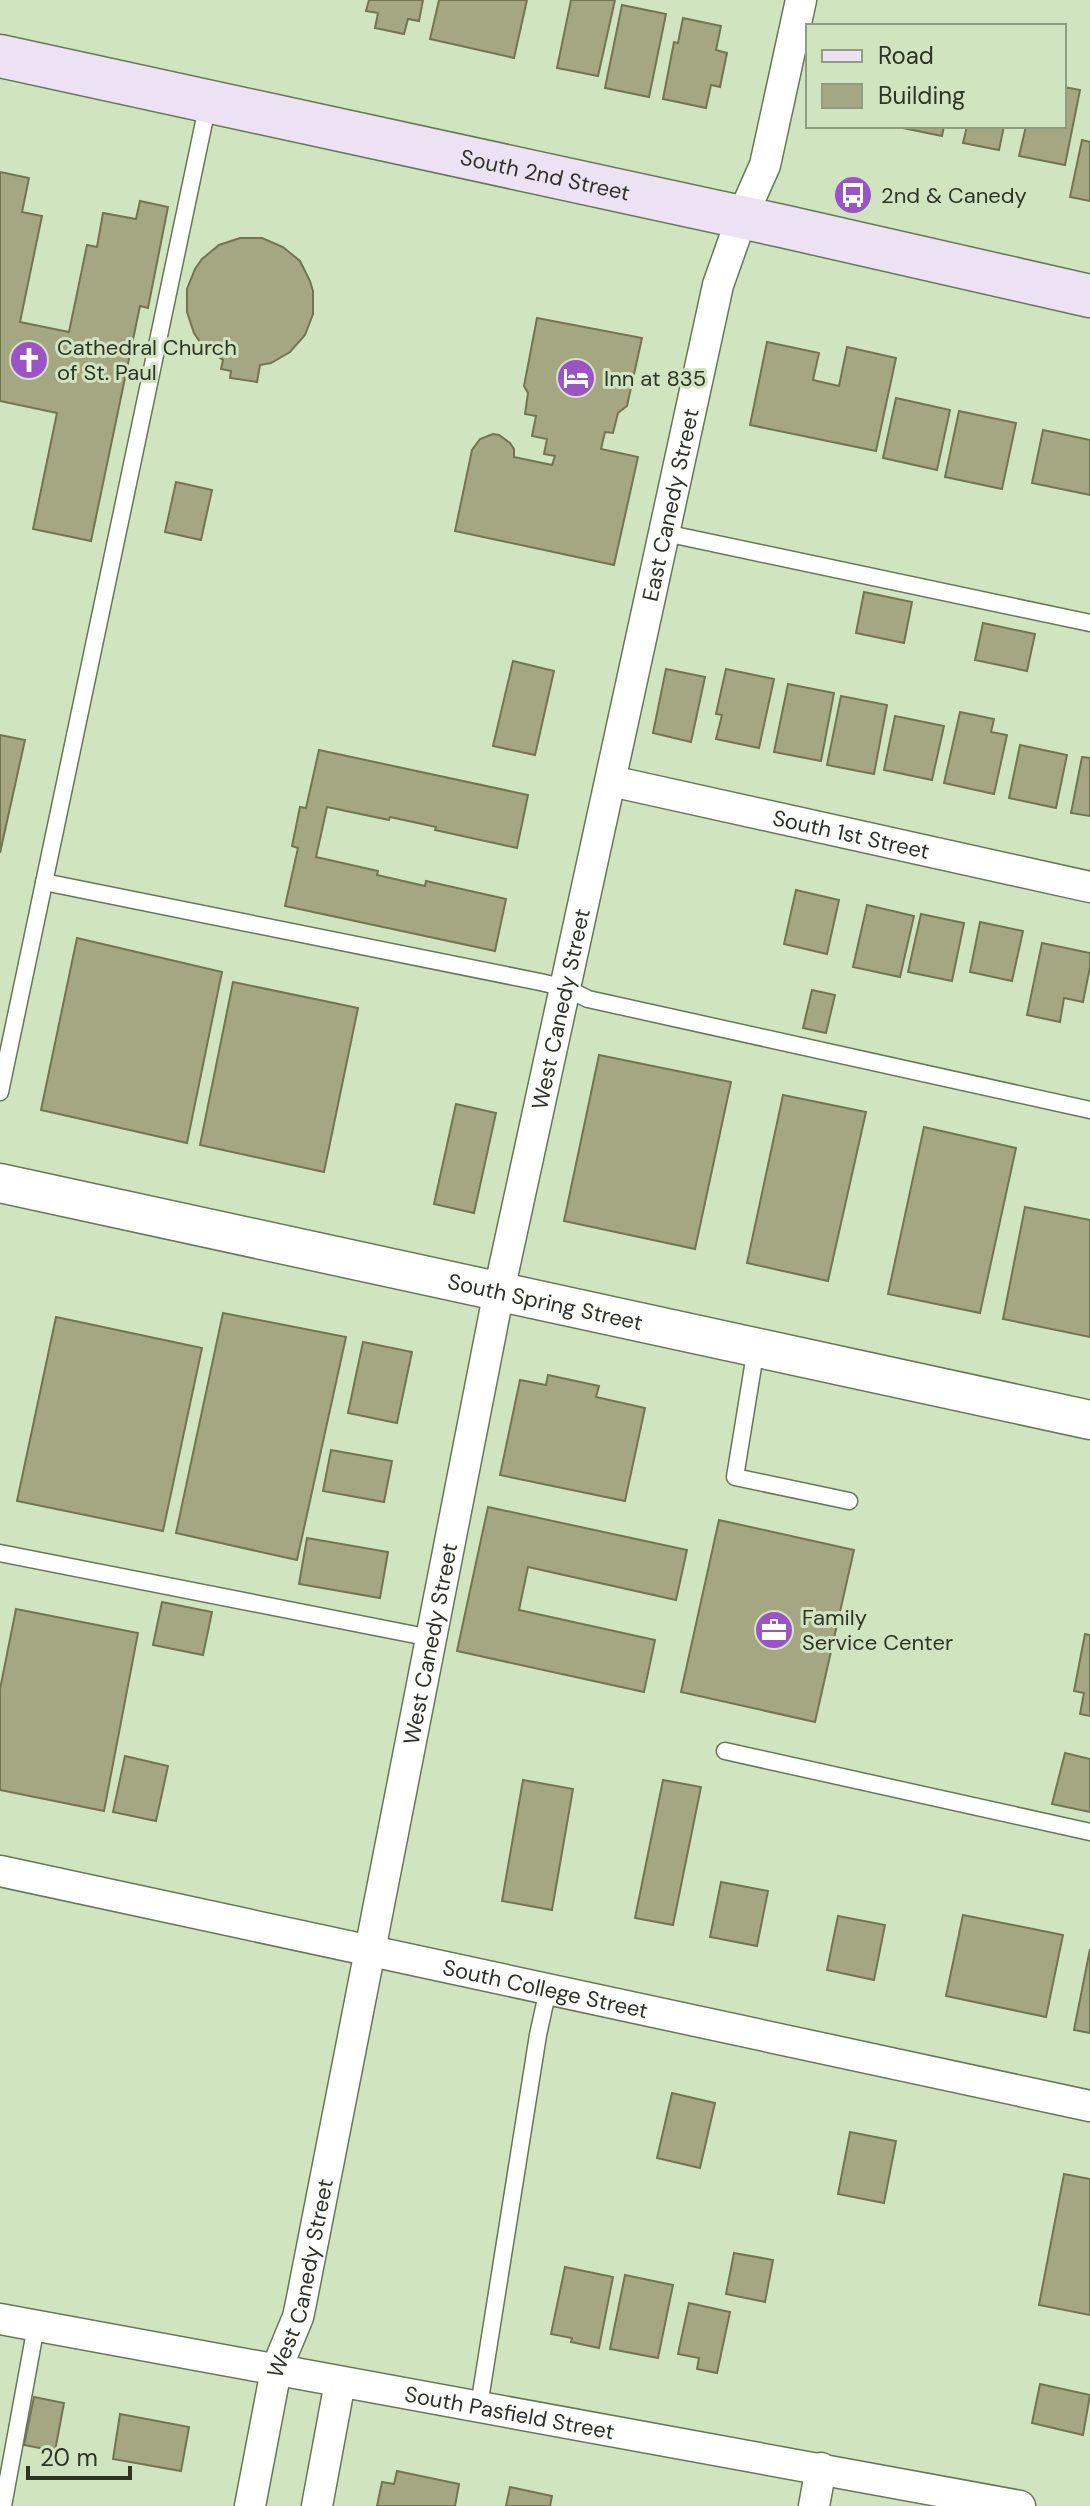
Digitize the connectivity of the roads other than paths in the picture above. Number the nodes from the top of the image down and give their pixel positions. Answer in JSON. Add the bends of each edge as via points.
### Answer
{"nodes":[{"id":1,"x":801,"y":0,"type":"edge"},
{"id":2,"x":0,"y":56,"type":"edge"},
{"id":3,"x":208,"y":101,"type":"junction"},
{"id":4,"x":742,"y":217,"type":"junction"},
{"id":5,"x":1090,"y":296,"type":"edge"},
{"id":6,"x":665,"y":533,"type":"junction"},
{"id":7,"x":1090,"y":623,"type":"edge"},
{"id":8,"x":611,"y":781,"type":"junction"},
{"id":9,"x":44,"y":882,"type":"junction"},
{"id":10,"x":1090,"y":887,"type":"edge"},
{"id":11,"x":566,"y":988,"type":"junction"},
{"id":12,"x":0,"y":1092,"type":"edge"},
{"id":13,"x":1090,"y":1110,"type":"edge"},
{"id":14,"x":0,"y":1183,"type":"edge"},
{"id":15,"x":499,"y":1291,"type":"junction"},
{"id":16,"x":756,"y":1348,"type":"junction"},
{"id":17,"x":1090,"y":1420,"type":"edge"},
{"id":18,"x":849,"y":1501,"type":"dead end"},
{"id":19,"x":0,"y":1553,"type":"edge"},
{"id":20,"x":431,"y":1638,"type":"junction"},
{"id":21,"x":725,"y":1751,"type":"dead end"},
{"id":22,"x":1090,"y":1832,"type":"edge"},
{"id":23,"x":0,"y":1871,"type":"edge"},
{"id":24,"x":370,"y":1952,"type":"junction"},
{"id":25,"x":548,"y":1989,"type":"junction"},
{"id":26,"x":1090,"y":2106,"type":"edge"},
{"id":27,"x":0,"y":2319,"type":"edge"},
{"id":28,"x":36,"y":2326,"type":"junction"},
{"id":29,"x":276,"y":2370,"type":"junction"},
{"id":30,"x":340,"y":2382,"type":"junction"},
{"id":31,"x":479,"y":2406,"type":"junction"},
{"id":32,"x":821,"y":2468,"type":"junction"},
{"id":33,"x":3,"y":2506,"type":"edge"},
{"id":34,"x":250,"y":2506,"type":"edge"},
{"id":35,"x":317,"y":2506,"type":"edge"},
{"id":36,"x":814,"y":2506,"type":"edge"},
{"id":37,"x":1020,"y":2506,"type":"edge"}],
"edges":[{"from":1,"to":4,"type":"street","name":"East Canedy Street","via":[[765,165]]},
{"from":2,"to":3,"type":"main road","name":"South 2nd Street"},
{"from":3,"to":4,"type":"main road","name":"South 2nd Street"},
{"from":3,"to":9,"type":"lane"},
{"from":4,"to":5,"type":"main road","name":"South 2nd Street"},
{"from":4,"to":6,"type":"street","name":"East Canedy Street","via":[[718,285]]},
{"from":6,"to":7,"type":"lane"},
{"from":6,"to":8,"type":"street","name":"East Canedy Street"},
{"from":8,"to":10,"type":"street","name":"South 1st Street"},
{"from":8,"to":11,"type":"street","name":"West Canedy Street"},
{"from":9,"to":11,"type":"lane"},
{"from":9,"to":12,"type":"lane"},
{"from":11,"to":13,"type":"lane","via":[[588,999]]},
{"from":11,"to":15,"type":"street","name":"West Canedy Street"},
{"from":14,"to":15,"type":"street","name":"South Spring Street"},
{"from":15,"to":16,"type":"street","name":"South Spring Street"},
{"from":15,"to":20,"type":"street","name":"West Canedy Street"},
{"from":16,"to":17,"type":"street","name":"South Spring Street"},
{"from":16,"to":18,"type":"lane","via":[[735,1477]]},
{"from":19,"to":20,"type":"lane"},
{"from":20,"to":24,"type":"street","name":"West Canedy Street"},
{"from":21,"to":22,"type":"lane"},
{"from":23,"to":24,"type":"street","name":"South College Street"},
{"from":24,"to":25,"type":"street","name":"South College Street"},
{"from":24,"to":29,"type":"street","name":"West Canedy Street","via":[[298,2317]]},
{"from":25,"to":26,"type":"street","name":"South College Street"},
{"from":25,"to":31,"type":"lane"},
{"from":27,"to":28,"type":"street","name":"South Pasfield Street"},
{"from":28,"to":29,"type":"street","name":"South Pasfield Street"},
{"from":28,"to":33,"type":"lane"},
{"from":29,"to":30,"type":"street","name":"South Pasfield Street"},
{"from":29,"to":34,"type":"street","name":"West Canedy Street"},
{"from":30,"to":31,"type":"street","name":"South Pasfield Street"},
{"from":30,"to":35,"type":"street"},
{"from":31,"to":32,"type":"street","name":"South Pasfield Street"},
{"from":32,"to":36,"type":"street"},
{"from":32,"to":37,"type":"street","name":"South Pasfield Street"}]}
